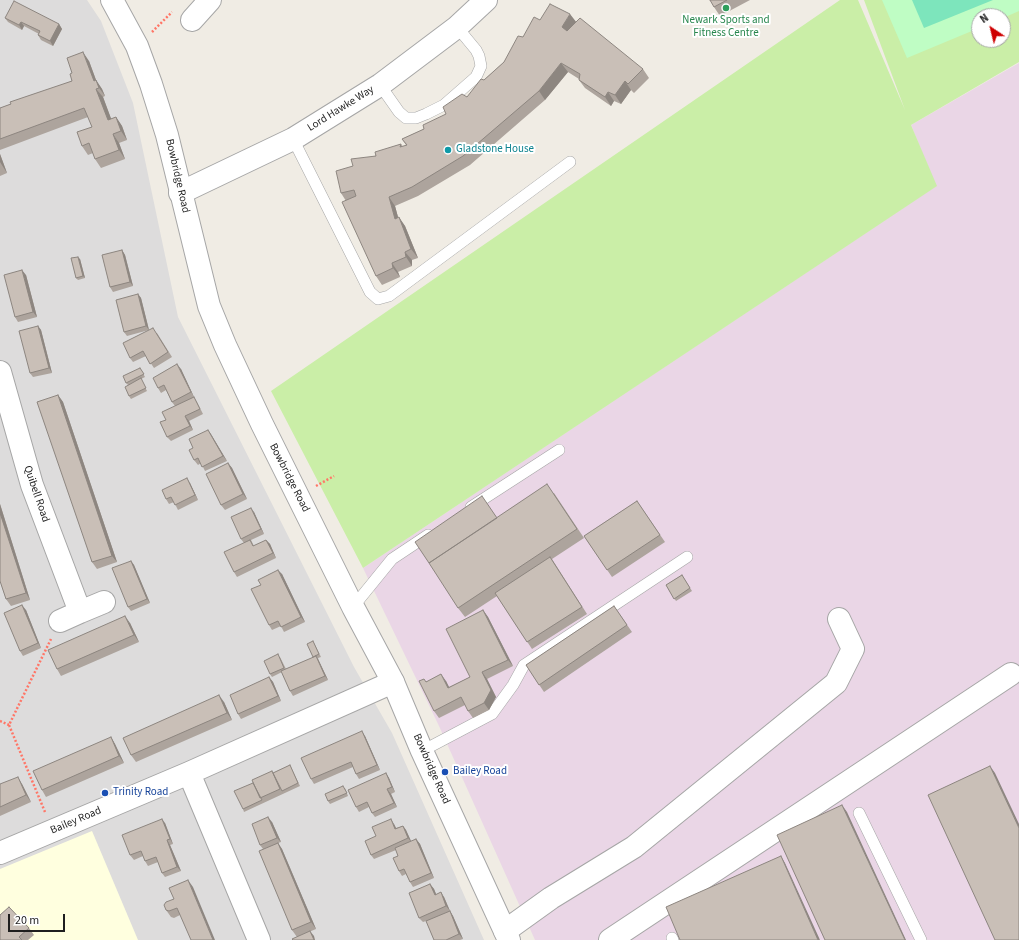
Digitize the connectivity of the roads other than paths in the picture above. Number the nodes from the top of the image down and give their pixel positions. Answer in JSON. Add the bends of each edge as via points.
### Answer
{"nodes":[{"id":1,"x":112,"y":0,"type":"edge"},
{"id":2,"x":210,"y":0,"type":"edge"},
{"id":3,"x":475,"y":3,"type":"edge"},
{"id":4,"x":192,"y":20,"type":"dead end"},
{"id":5,"x":457,"y":27,"type":"junction"},
{"id":6,"x":380,"y":86,"type":"junction"},
{"id":7,"x":292,"y":139,"type":"junction"},
{"id":8,"x":570,"y":162,"type":"dead end"},
{"id":9,"x":180,"y":193,"type":"junction"},
{"id":10,"x":0,"y":372,"type":"edge"},
{"id":11,"x":559,"y":450,"type":"dead end"},
{"id":12,"x":459,"y":515,"type":"edge"},
{"id":13,"x":439,"y":528,"type":"edge"},
{"id":14,"x":686,"y":557,"type":"dead end"},
{"id":15,"x":104,"y":602,"type":"dead end"},
{"id":16,"x":353,"y":607,"type":"junction"},
{"id":17,"x":80,"y":612,"type":"junction"},
{"id":18,"x":839,"y":619,"type":"dead end"},
{"id":19,"x":60,"y":621,"type":"road end"},
{"id":20,"x":1010,"y":674,"type":"dead end"},
{"id":21,"x":393,"y":682,"type":"junction"},
{"id":22,"x":422,"y":751,"type":"junction"},
{"id":23,"x":189,"y":773,"type":"junction"},
{"id":24,"x":859,"y":813,"type":"dead end"},
{"id":25,"x":0,"y":853,"type":"edge"},
{"id":26,"x":507,"y":936,"type":"edge"},
{"id":27,"x":259,"y":940,"type":"edge"},
{"id":28,"x":610,"y":940,"type":"edge"},
{"id":29,"x":921,"y":940,"type":"edge"}],
"edges":[{"from":1,"to":9,"type":"street","name":"Bowbridge Road","via":[[137,46],[151,84],[167,135]]},
{"from":2,"to":4,"type":"street"},
{"from":3,"to":5,"type":"street","name":"Lord Hawke Way"},
{"from":5,"to":6,"type":"street","name":"Lord Hawke Way"},
{"from":5,"to":6,"type":"lane","via":[[476,50],[481,66],[476,77],[444,105],[416,118],[406,118]]},
{"from":6,"to":7,"type":"street","name":"Lord Hawke Way"},
{"from":7,"to":8,"type":"lane","via":[[370,292],[378,299],[389,296]]},
{"from":7,"to":9,"type":"street","name":"Lord Hawke Way"},
{"from":9,"to":16,"type":"street","name":"Bowbridge Road","via":[[209,306],[222,339]]},
{"from":10,"to":17,"type":"street","name":"Quibell Road","via":[[32,486]]},
{"from":11,"to":12,"type":"lane"},
{"from":13,"to":16,"type":"lane","via":[[392,559]]},
{"from":14,"to":22,"type":"lane","via":[[524,665],[492,714]]},
{"from":15,"to":17,"type":"street"},
{"from":16,"to":21,"type":"street","name":"Bowbridge Road"},
{"from":17,"to":19,"type":"street"},
{"from":18,"to":26,"type":"street","via":[[853,649],[836,683],[634,847],[551,898]]},
{"from":20,"to":28,"type":"street"},
{"from":21,"to":22,"type":"street","name":"Bowbridge Road"},
{"from":21,"to":23,"type":"street","name":"Bailey Road"},
{"from":22,"to":26,"type":"street","name":"Bowbridge Road"},
{"from":23,"to":25,"type":"street","name":"Bailey Road"},
{"from":23,"to":27,"type":"street"},
{"from":24,"to":29,"type":"lane"}]}
